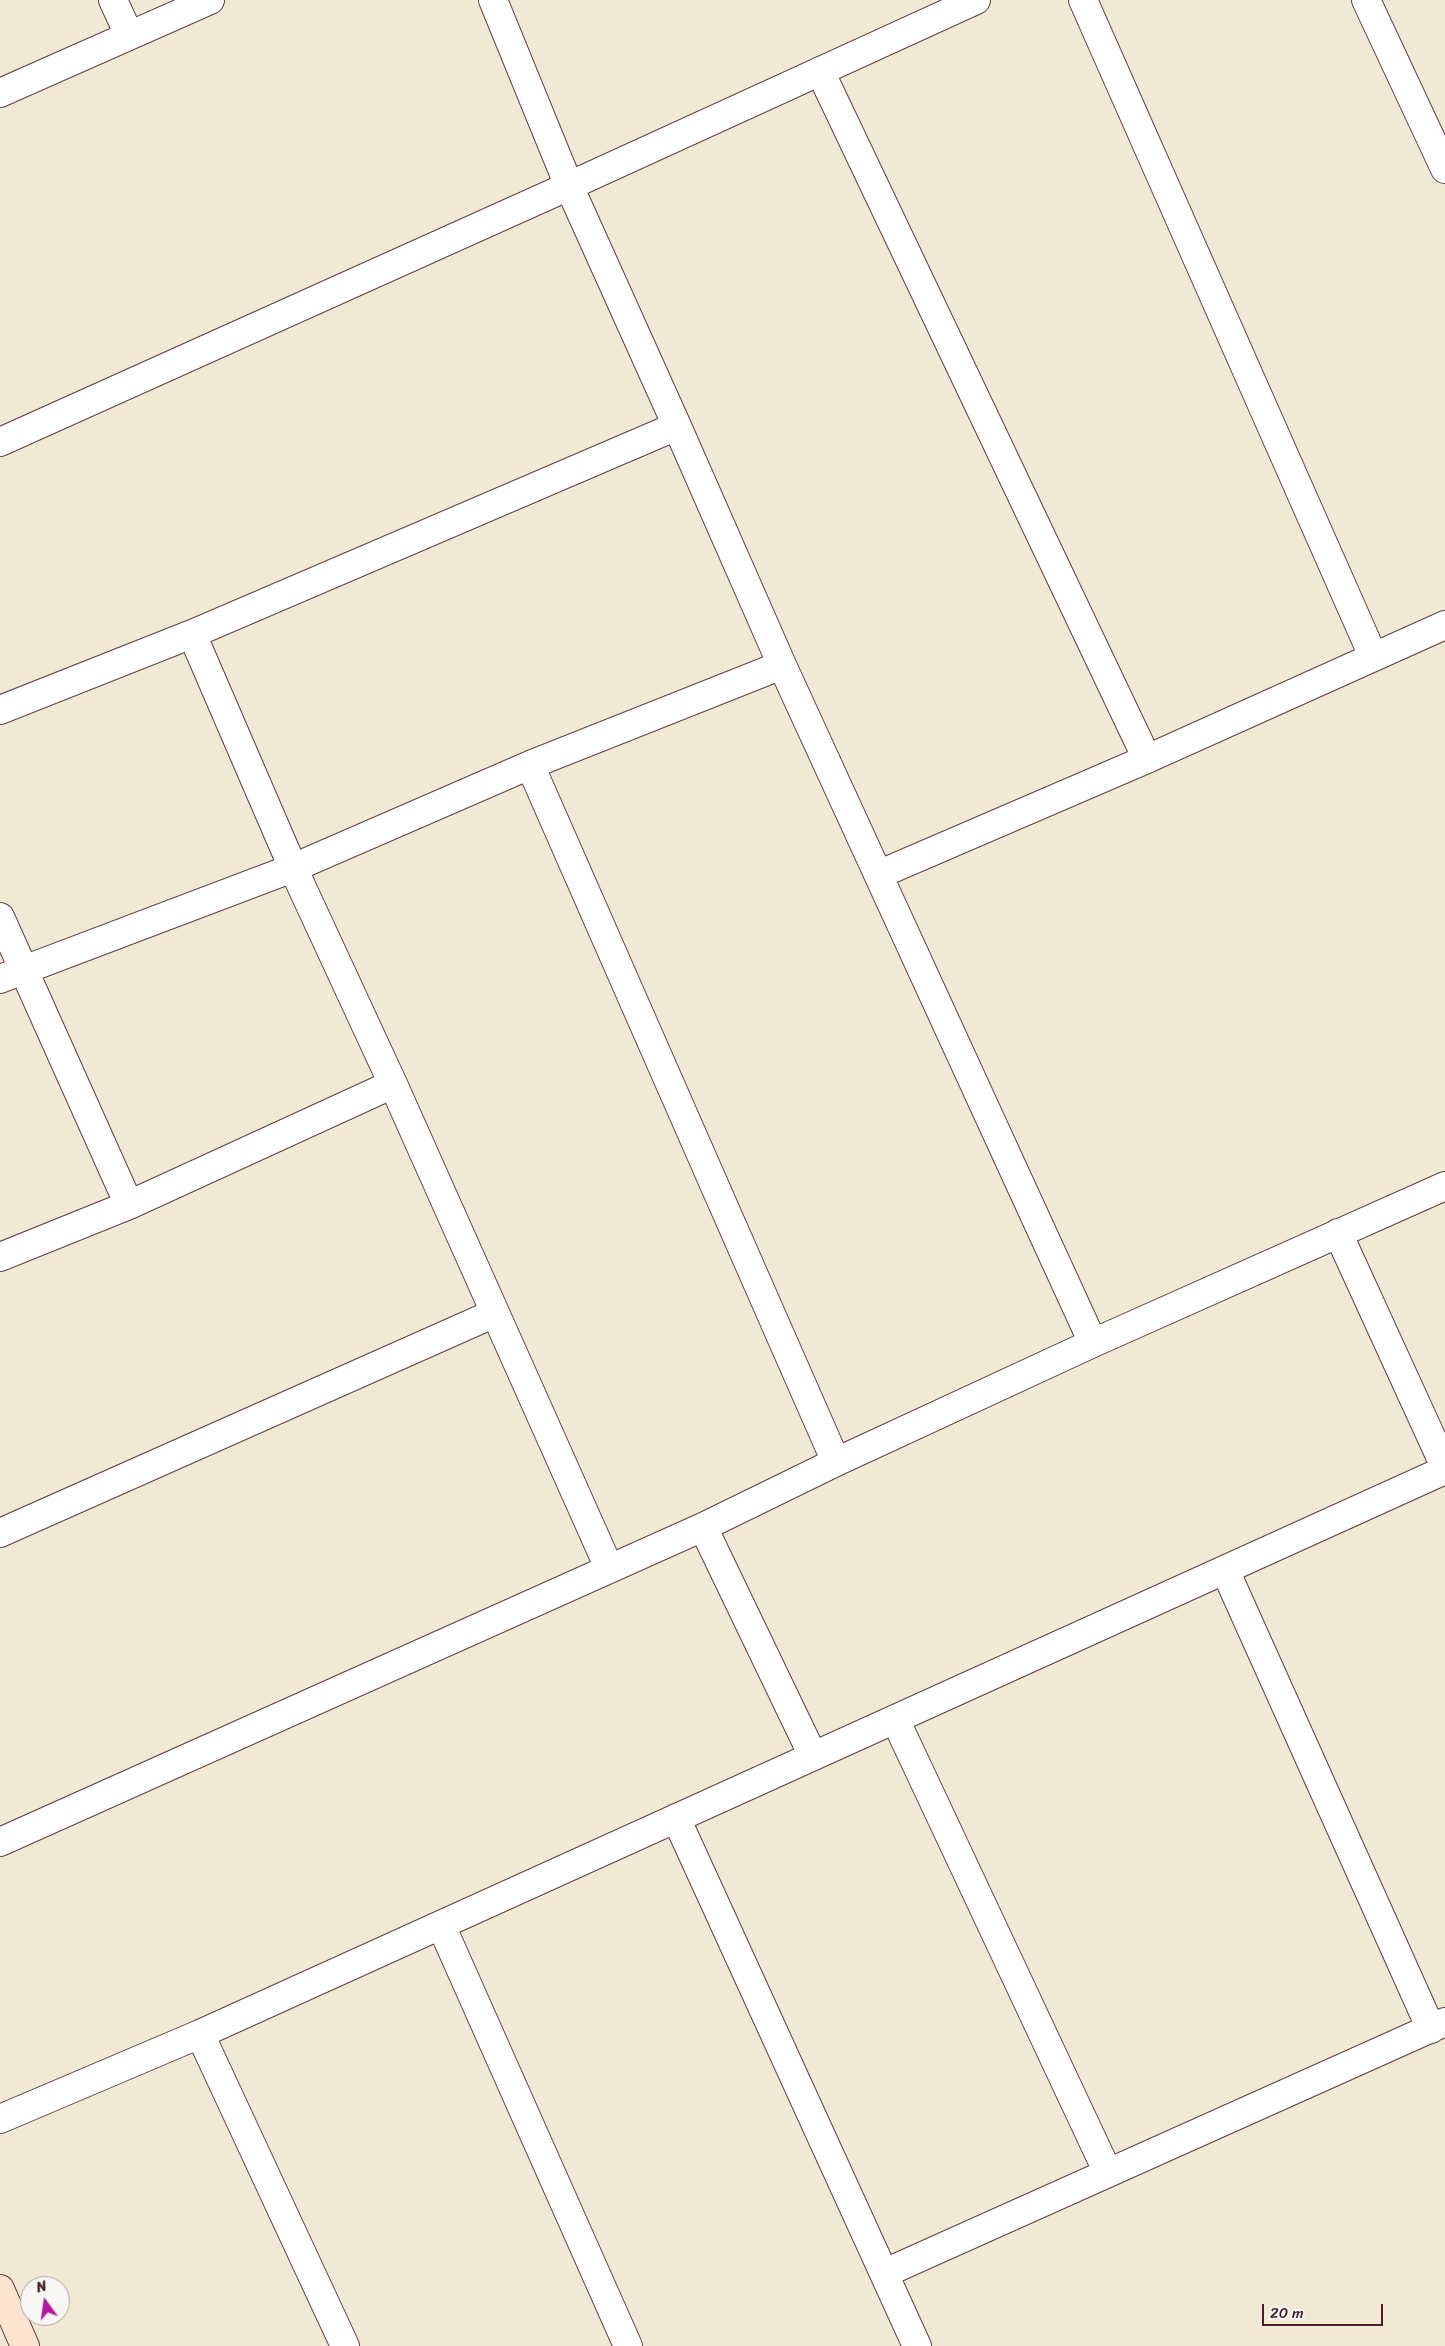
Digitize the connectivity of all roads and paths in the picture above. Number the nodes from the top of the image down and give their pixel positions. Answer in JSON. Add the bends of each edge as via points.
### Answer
{"nodes":[{"id":1,"x":113,"y":0,"type":"edge"},
{"id":2,"x":210,"y":0,"type":"edge"},
{"id":3,"x":493,"y":0,"type":"edge"},
{"id":4,"x":976,"y":0,"type":"edge"},
{"id":5,"x":1083,"y":0,"type":"edge"},
{"id":6,"x":1366,"y":0,"type":"edge"},
{"id":7,"x":129,"y":35,"type":"junction"},
{"id":8,"x":820,"y":71,"type":"junction"},
{"id":9,"x":0,"y":93,"type":"edge"},
{"id":10,"x":1445,"y":169,"type":"edge"},
{"id":11,"x":569,"y":186,"type":"junction"},
{"id":12,"x":678,"y":426,"type":"junction"},
{"id":13,"x":0,"y":442,"type":"edge"},
{"id":14,"x":1445,"y":625,"type":"edge"},
{"id":15,"x":192,"y":634,"type":"junction"},
{"id":16,"x":1373,"y":656,"type":"junction"},
{"id":17,"x":782,"y":665,"type":"junction"},
{"id":18,"x":0,"y":710,"type":"edge"},
{"id":19,"x":1147,"y":759,"type":"junction"},
{"id":20,"x":530,"y":765,"type":"junction"},
{"id":21,"x":293,"y":868,"type":"junction"},
{"id":22,"x":880,"y":874,"type":"junction"},
{"id":23,"x":0,"y":917,"type":"edge"},
{"id":24,"x":24,"y":969,"type":"junction"},
{"id":25,"x":0,"y":979,"type":"edge"},
{"id":26,"x":393,"y":1084,"type":"junction"},
{"id":27,"x":1445,"y":1186,"type":"edge"},
{"id":28,"x":129,"y":1205,"type":"junction"},
{"id":29,"x":1338,"y":1233,"type":"junction"},
{"id":30,"x":0,"y":1256,"type":"edge"},
{"id":31,"x":495,"y":1313,"type":"junction"},
{"id":32,"x":1093,"y":1343,"type":"junction"},
{"id":33,"x":836,"y":1462,"type":"junction"},
{"id":34,"x":1445,"y":1468,"type":"edge"},
{"id":35,"x":703,"y":1528,"type":"junction"},
{"id":36,"x":0,"y":1533,"type":"edge"},
{"id":37,"x":609,"y":1568,"type":"junction"},
{"id":38,"x":1225,"y":1570,"type":"junction"},
{"id":39,"x":894,"y":1719,"type":"junction"},
{"id":40,"x":814,"y":1756,"type":"junction"},
{"id":41,"x":676,"y":1818,"type":"junction"},
{"id":42,"x":0,"y":1842,"type":"edge"},
{"id":43,"x":441,"y":1925,"type":"junction"},
{"id":44,"x":1438,"y":2025,"type":"edge"},
{"id":45,"x":200,"y":2034,"type":"junction"},
{"id":46,"x":0,"y":2119,"type":"edge"},
{"id":47,"x":1108,"y":2173,"type":"junction"},
{"id":48,"x":884,"y":2273,"type":"junction"},
{"id":49,"x":0,"y":2289,"type":"edge"},
{"id":50,"x":26,"y":2346,"type":"edge"},
{"id":51,"x":344,"y":2346,"type":"edge"},
{"id":52,"x":628,"y":2346,"type":"edge"},
{"id":53,"x":916,"y":2346,"type":"edge"}],
"edges":[{"from":1,"to":7,"type":"street"},
{"from":2,"to":7,"type":"street"},
{"from":3,"to":11,"type":"street"},
{"from":4,"to":8,"type":"street"},
{"from":5,"to":16,"type":"street"},
{"from":6,"to":10,"type":"street"},
{"from":7,"to":9,"type":"street"},
{"from":8,"to":11,"type":"street"},
{"from":8,"to":19,"type":"street"},
{"from":11,"to":12,"type":"street"},
{"from":11,"to":13,"type":"street"},
{"from":12,"to":15,"type":"street"},
{"from":12,"to":17,"type":"street"},
{"from":14,"to":16,"type":"street"},
{"from":15,"to":18,"type":"street"},
{"from":15,"to":21,"type":"street"},
{"from":16,"to":19,"type":"street"},
{"from":17,"to":20,"type":"street"},
{"from":17,"to":22,"type":"street"},
{"from":19,"to":22,"type":"street"},
{"from":20,"to":21,"type":"street"},
{"from":20,"to":33,"type":"street"},
{"from":21,"to":24,"type":"street"},
{"from":21,"to":26,"type":"street"},
{"from":22,"to":32,"type":"street"},
{"from":23,"to":24,"type":"street"},
{"from":24,"to":25,"type":"street"},
{"from":24,"to":28,"type":"street"},
{"from":26,"to":28,"type":"street"},
{"from":26,"to":31,"type":"street"},
{"from":27,"to":29,"type":"street"},
{"from":28,"to":30,"type":"street"},
{"from":29,"to":32,"type":"street"},
{"from":29,"to":34,"type":"street"},
{"from":31,"to":36,"type":"street"},
{"from":31,"to":37,"type":"street"},
{"from":32,"to":33,"type":"street"},
{"from":33,"to":35,"type":"street"},
{"from":34,"to":38,"type":"street"},
{"from":35,"to":37,"type":"street"},
{"from":35,"to":40,"type":"street"},
{"from":37,"to":42,"type":"street"},
{"from":38,"to":39,"type":"street"},
{"from":38,"to":44,"type":"street"},
{"from":39,"to":40,"type":"street"},
{"from":39,"to":47,"type":"street"},
{"from":40,"to":41,"type":"street"},
{"from":41,"to":43,"type":"street"},
{"from":41,"to":48,"type":"street"},
{"from":43,"to":45,"type":"street"},
{"from":43,"to":52,"type":"street"},
{"from":44,"to":47,"type":"street"},
{"from":45,"to":46,"type":"street"},
{"from":45,"to":51,"type":"street"},
{"from":47,"to":48,"type":"street"},
{"from":48,"to":53,"type":"street"},
{"from":49,"to":50,"type":"street"}]}
